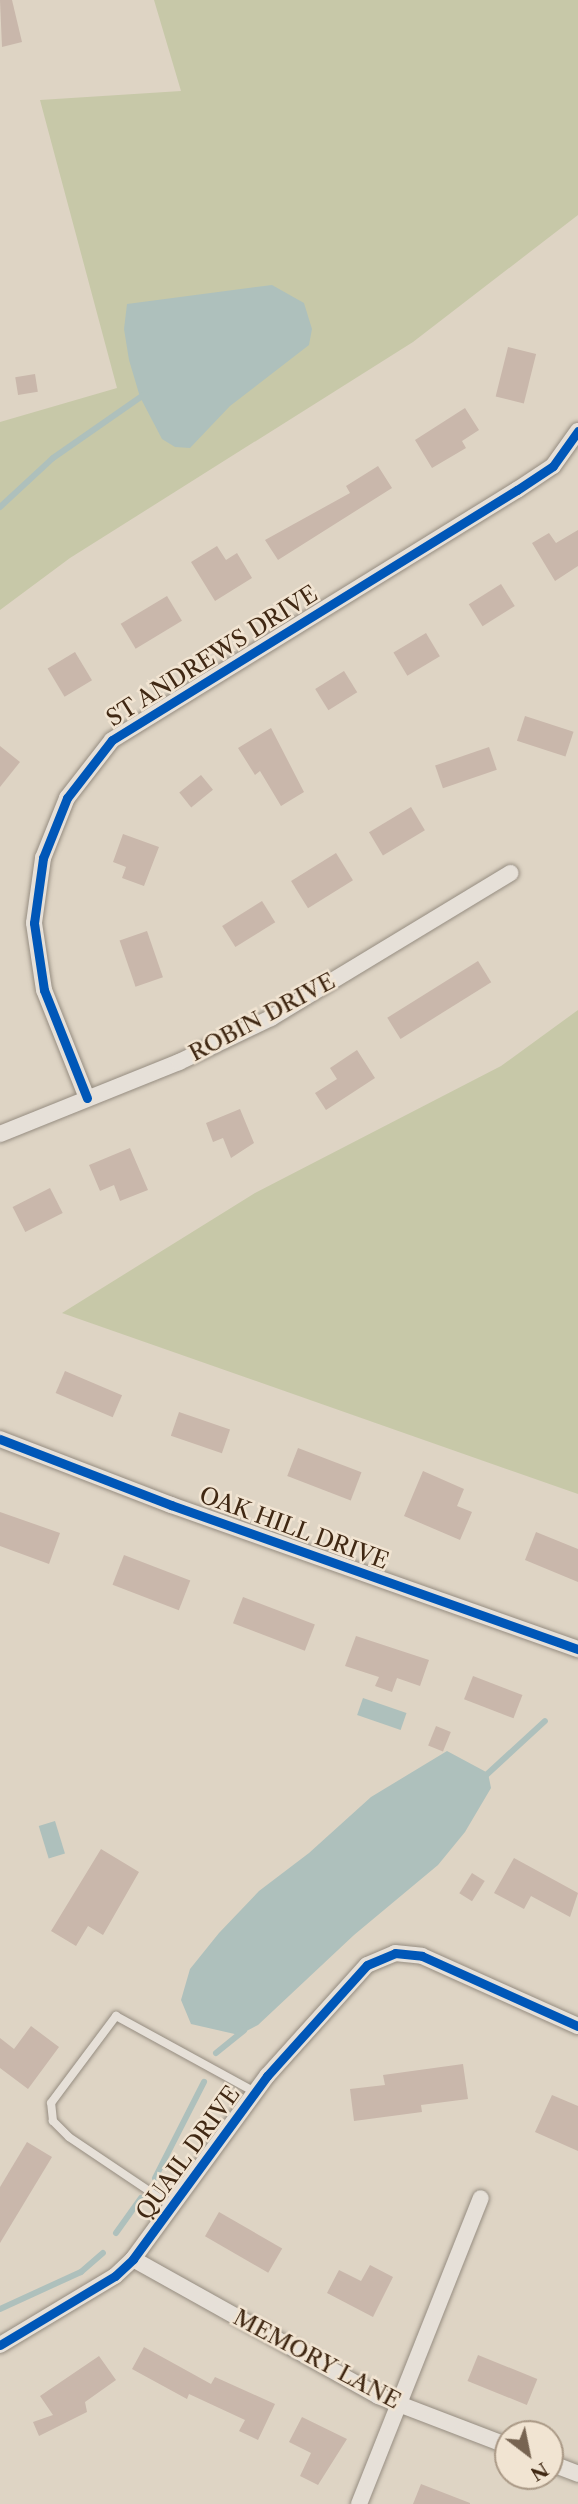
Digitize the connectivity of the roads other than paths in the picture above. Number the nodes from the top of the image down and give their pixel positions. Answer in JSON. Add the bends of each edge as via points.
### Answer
{"nodes":[{"id":1,"x":578,"y":431,"type":"edge"},
{"id":2,"x":510,"y":873,"type":"dead end"},
{"id":3,"x":87,"y":1098,"type":"junction"},
{"id":4,"x":0,"y":1134,"type":"edge"},
{"id":5,"x":0,"y":1439,"type":"edge"},
{"id":6,"x":578,"y":1650,"type":"edge"},
{"id":7,"x":578,"y":2026,"type":"edge"},
{"id":8,"x":255,"y":2092,"type":"junction"},
{"id":9,"x":481,"y":2198,"type":"dead end"},
{"id":10,"x":173,"y":2207,"type":"junction"},
{"id":11,"x":133,"y":2259,"type":"junction"},
{"id":12,"x":0,"y":2345,"type":"edge"},
{"id":13,"x":398,"y":2404,"type":"junction"},
{"id":14,"x":494,"y":2441,"type":"edge"},
{"id":15,"x":359,"y":2504,"type":"edge"}],
"edges":[{"from":1,"to":3,"type":"street","name":"ST ANDREWS DRIVE","via":[[553,466],[526,484],[112,740],[67,798],[43,858],[34,923],[44,990]]},
{"from":2,"to":3,"type":"street","name":"ROBIN DRIVE","via":[[271,1018]]},
{"from":3,"to":4,"type":"street","name":"ROBIN DRIVE"},
{"from":5,"to":6,"type":"street","name":"OAK HILL DRIVE"},
{"from":7,"to":8,"type":"street","name":"QUAIL DRIVE","via":[[422,1956],[383,1956],[346,1984]]},
{"from":8,"to":10,"type":"street","name":"QUAIL DRIVE"},
{"from":8,"to":10,"type":"lane","via":[[116,2015],[51,2104],[52,2120],[69,2137]]},
{"from":9,"to":13,"type":"street"},
{"from":10,"to":11,"type":"street","name":"QUAIL DRIVE"},
{"from":11,"to":12,"type":"street","name":"QUAIL DRIVE","via":[[80,2298]]},
{"from":11,"to":13,"type":"street","name":"MEMORY LANE"},
{"from":13,"to":14,"type":"street","name":"MEMORY LANE"},
{"from":13,"to":15,"type":"street"}]}
